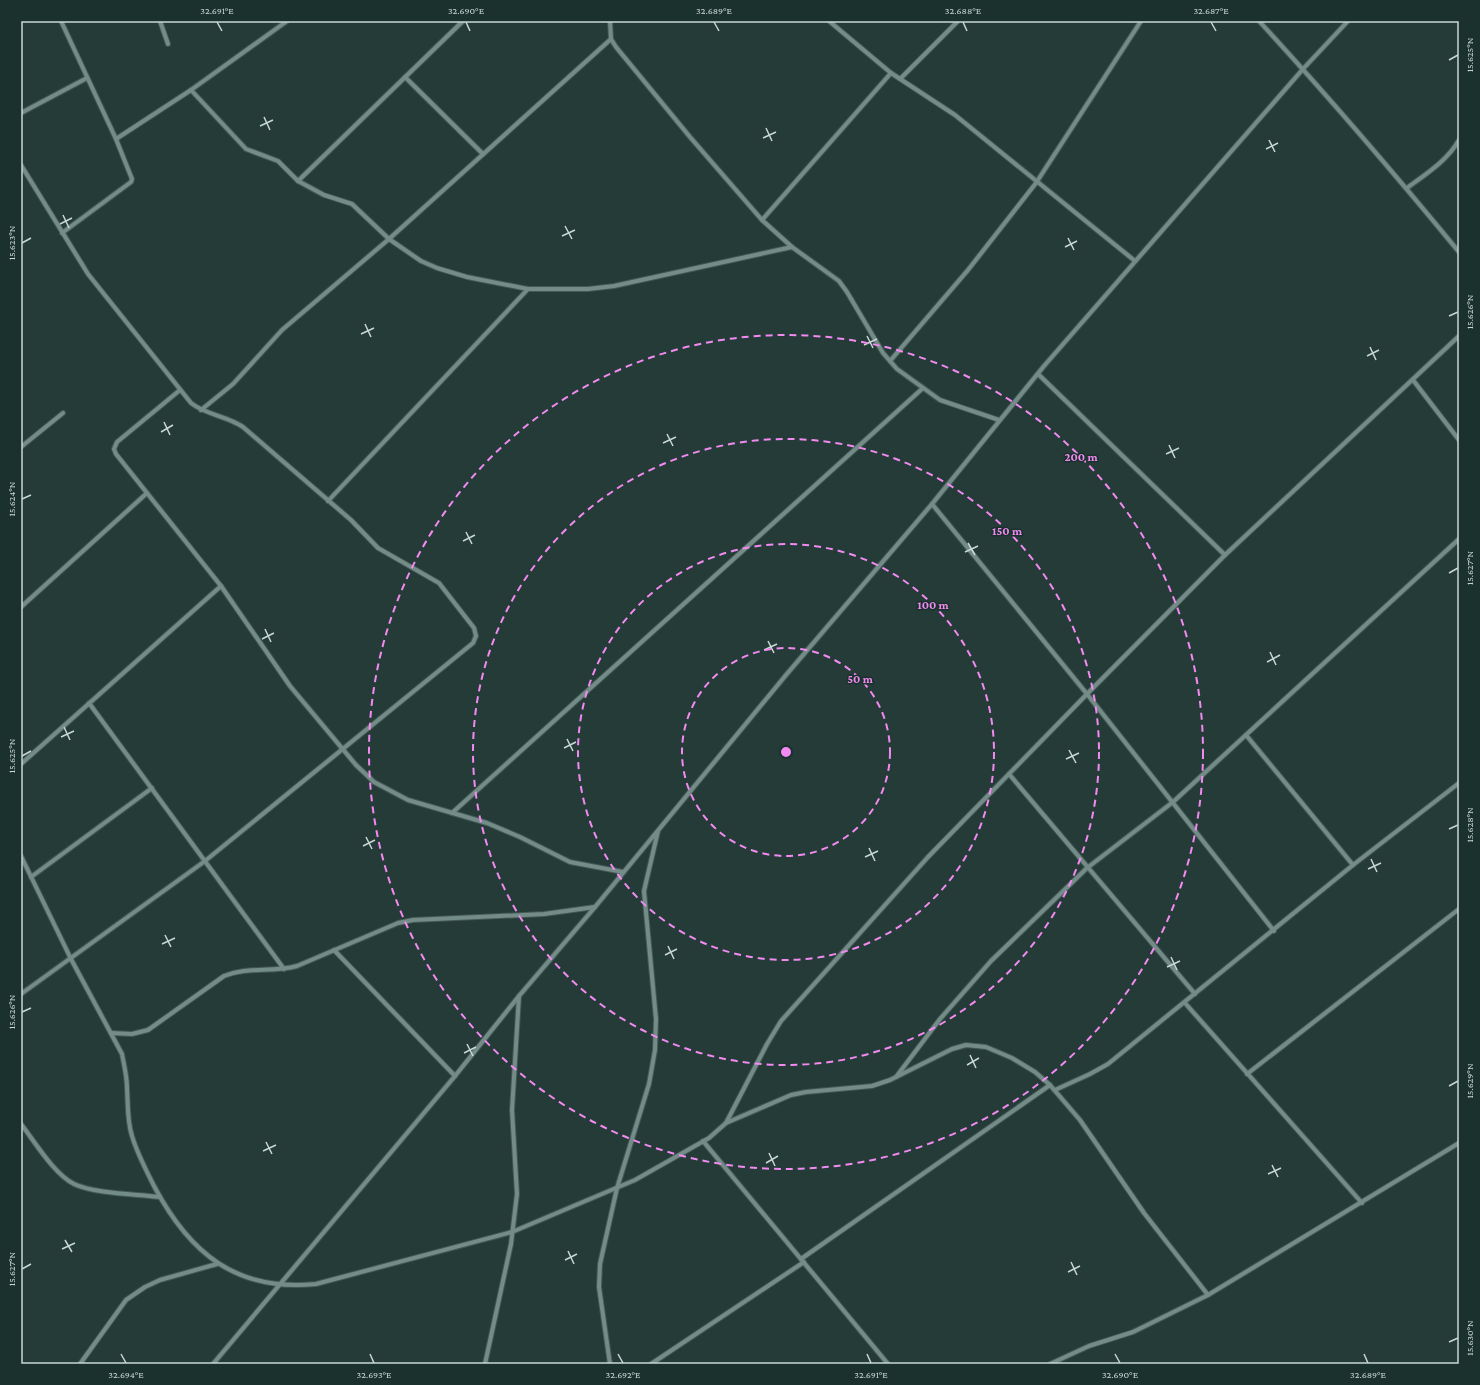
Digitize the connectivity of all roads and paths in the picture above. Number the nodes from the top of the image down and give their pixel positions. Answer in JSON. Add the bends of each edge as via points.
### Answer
{"nodes":[{"id":1,"x":61,"y":21,"type":"edge"},
{"id":2,"x":160,"y":21,"type":"edge"},
{"id":3,"x":287,"y":21,"type":"edge"},
{"id":4,"x":463,"y":21,"type":"edge"},
{"id":5,"x":610,"y":21,"type":"edge"},
{"id":6,"x":830,"y":21,"type":"edge"},
{"id":7,"x":958,"y":21,"type":"edge"},
{"id":8,"x":1141,"y":21,"type":"edge"},
{"id":9,"x":1259,"y":21,"type":"edge"},
{"id":10,"x":1348,"y":21,"type":"edge"},
{"id":11,"x":611,"y":39,"type":"junction"},
{"id":12,"x":168,"y":44,"type":"dead end"},
{"id":13,"x":1303,"y":69,"type":"junction"},
{"id":14,"x":891,"y":72,"type":"junction"},
{"id":15,"x":405,"y":77,"type":"junction"},
{"id":16,"x":87,"y":78,"type":"junction"},
{"id":17,"x":901,"y":78,"type":"junction"},
{"id":18,"x":191,"y":90,"type":"junction"},
{"id":19,"x":21,"y":113,"type":"edge"},
{"id":20,"x":116,"y":139,"type":"junction"},
{"id":21,"x":1459,"y":140,"type":"edge"},
{"id":22,"x":483,"y":154,"type":"junction"},
{"id":23,"x":21,"y":165,"type":"edge"},
{"id":24,"x":298,"y":181,"type":"junction"},
{"id":25,"x":1036,"y":183,"type":"junction"},
{"id":26,"x":1407,"y":188,"type":"junction"},
{"id":27,"x":762,"y":220,"type":"junction"},
{"id":28,"x":62,"y":233,"type":"junction"},
{"id":29,"x":389,"y":239,"type":"junction"},
{"id":30,"x":792,"y":247,"type":"junction"},
{"id":31,"x":1459,"y":252,"type":"edge"},
{"id":32,"x":1135,"y":262,"type":"junction"},
{"id":33,"x":528,"y":289,"type":"junction"},
{"id":34,"x":1459,"y":336,"type":"edge"},
{"id":35,"x":890,"y":361,"type":"junction"},
{"id":36,"x":1038,"y":374,"type":"junction"},
{"id":37,"x":1413,"y":380,"type":"junction"},
{"id":38,"x":923,"y":388,"type":"junction"},
{"id":39,"x":180,"y":390,"type":"junction"},
{"id":40,"x":201,"y":410,"type":"junction"},
{"id":41,"x":63,"y":413,"type":"dead end"},
{"id":42,"x":999,"y":420,"type":"junction"},
{"id":43,"x":1459,"y":440,"type":"edge"},
{"id":44,"x":21,"y":447,"type":"edge"},
{"id":45,"x":147,"y":493,"type":"junction"},
{"id":46,"x":328,"y":501,"type":"junction"},
{"id":47,"x":932,"y":504,"type":"junction"},
{"id":48,"x":1459,"y":539,"type":"edge"},
{"id":49,"x":1225,"y":555,"type":"junction"},
{"id":50,"x":221,"y":586,"type":"junction"},
{"id":51,"x":21,"y":607,"type":"edge"},
{"id":52,"x":1087,"y":694,"type":"junction"},
{"id":53,"x":89,"y":703,"type":"junction"},
{"id":54,"x":1246,"y":735,"type":"junction"},
{"id":55,"x":342,"y":749,"type":"junction"},
{"id":56,"x":21,"y":764,"type":"edge"},
{"id":57,"x":1009,"y":774,"type":"junction"},
{"id":58,"x":1459,"y":783,"type":"edge"},
{"id":59,"x":152,"y":788,"type":"junction"},
{"id":60,"x":1173,"y":802,"type":"junction"},
{"id":61,"x":452,"y":813,"type":"junction"},
{"id":62,"x":659,"y":829,"type":"junction"},
{"id":63,"x":21,"y":856,"type":"edge"},
{"id":64,"x":205,"y":861,"type":"junction"},
{"id":65,"x":1354,"y":865,"type":"junction"},
{"id":66,"x":1087,"y":868,"type":"junction"},
{"id":67,"x":623,"y":872,"type":"junction"},
{"id":68,"x":31,"y":877,"type":"junction"},
{"id":69,"x":595,"y":907,"type":"junction"},
{"id":70,"x":1459,"y":909,"type":"edge"},
{"id":71,"x":1274,"y":931,"type":"junction"},
{"id":72,"x":334,"y":950,"type":"junction"},
{"id":73,"x":71,"y":959,"type":"junction"},
{"id":74,"x":284,"y":969,"type":"junction"},
{"id":75,"x":21,"y":994,"type":"edge"},
{"id":76,"x":1195,"y":994,"type":"junction"},
{"id":77,"x":519,"y":996,"type":"junction"},
{"id":78,"x":1185,"y":1003,"type":"junction"},
{"id":79,"x":111,"y":1033,"type":"junction"},
{"id":80,"x":1248,"y":1074,"type":"junction"},
{"id":81,"x":455,"y":1076,"type":"junction"},
{"id":82,"x":896,"y":1077,"type":"junction"},
{"id":83,"x":1050,"y":1085,"type":"junction"},
{"id":84,"x":1055,"y":1090,"type":"junction"},
{"id":85,"x":726,"y":1123,"type":"junction"},
{"id":86,"x":21,"y":1124,"type":"edge"},
{"id":87,"x":704,"y":1141,"type":"junction"},
{"id":88,"x":1459,"y":1143,"type":"edge"},
{"id":89,"x":617,"y":1188,"type":"junction"},
{"id":90,"x":160,"y":1197,"type":"junction"},
{"id":91,"x":1362,"y":1203,"type":"junction"},
{"id":92,"x":512,"y":1232,"type":"junction"},
{"id":93,"x":803,"y":1261,"type":"junction"},
{"id":94,"x":217,"y":1264,"type":"junction"},
{"id":95,"x":281,"y":1284,"type":"junction"},
{"id":96,"x":1208,"y":1295,"type":"junction"},
{"id":97,"x":80,"y":1364,"type":"edge"},
{"id":98,"x":213,"y":1364,"type":"edge"},
{"id":99,"x":485,"y":1364,"type":"edge"},
{"id":100,"x":610,"y":1364,"type":"edge"},
{"id":101,"x":651,"y":1364,"type":"edge"},
{"id":102,"x":888,"y":1364,"type":"edge"},
{"id":103,"x":1050,"y":1364,"type":"edge"}],
"edges":[{"from":1,"to":16,"type":"street"},
{"from":2,"to":12,"type":"street"},
{"from":3,"to":18,"type":"street"},
{"from":4,"to":15,"type":"street"},
{"from":5,"to":11,"type":"street"},
{"from":6,"to":14,"type":"street"},
{"from":7,"to":17,"type":"street"},
{"from":8,"to":25,"type":"street"},
{"from":9,"to":13,"type":"street"},
{"from":10,"to":13,"type":"street"},
{"from":11,"to":22,"type":"street"},
{"from":11,"to":27,"type":"street","via":[[690,137]]},
{"from":13,"to":26,"type":"street"},
{"from":13,"to":32,"type":"street"},
{"from":14,"to":17,"type":"street"},
{"from":14,"to":27,"type":"street"},
{"from":15,"to":22,"type":"street"},
{"from":15,"to":24,"type":"street"},
{"from":16,"to":19,"type":"street"},
{"from":16,"to":20,"type":"street"},
{"from":17,"to":25,"type":"street","via":[[955,115]]},
{"from":18,"to":20,"type":"street"},
{"from":18,"to":24,"type":"street","via":[[246,150],[278,161]]},
{"from":20,"to":28,"type":"street","via":[[131,175],[131,182]]},
{"from":21,"to":26,"type":"street","via":[[1435,167]]},
{"from":22,"to":29,"type":"street"},
{"from":23,"to":28,"type":"street"},
{"from":24,"to":29,"type":"street","via":[[324,195],[352,204]]},
{"from":25,"to":32,"type":"street"},
{"from":25,"to":35,"type":"street","via":[[968,270]]},
{"from":26,"to":31,"type":"street"},
{"from":27,"to":30,"type":"street"},
{"from":28,"to":39,"type":"street","via":[[88,274]]},
{"from":29,"to":33,"type":"street","via":[[437,268],[467,277]]},
{"from":29,"to":40,"type":"street","via":[[282,330],[233,384]]},
{"from":30,"to":33,"type":"street","via":[[614,286],[588,290]]},
{"from":30,"to":35,"type":"street","via":[[839,281]]},
{"from":32,"to":36,"type":"street"},
{"from":33,"to":46,"type":"street"},
{"from":34,"to":37,"type":"street"},
{"from":35,"to":38,"type":"street"},
{"from":36,"to":42,"type":"street"},
{"from":36,"to":49,"type":"street"},
{"from":37,"to":43,"type":"street"},
{"from":37,"to":49,"type":"street"},
{"from":38,"to":42,"type":"street","via":[[940,400]]},
{"from":38,"to":61,"type":"street"},
{"from":39,"to":40,"type":"street"},
{"from":39,"to":45,"type":"street","via":[[117,442],[114,449]]},
{"from":40,"to":46,"type":"street","via":[[232,420],[243,427]]},
{"from":41,"to":44,"type":"street"},
{"from":42,"to":47,"type":"street"},
{"from":45,"to":50,"type":"street"},
{"from":45,"to":51,"type":"street"},
{"from":46,"to":55,"type":"street","via":[[378,548],[439,583],[474,628],[476,636],[473,643]]},
{"from":47,"to":52,"type":"street"},
{"from":47,"to":62,"type":"street"},
{"from":48,"to":54,"type":"street"},
{"from":49,"to":52,"type":"street"},
{"from":50,"to":53,"type":"street"},
{"from":50,"to":55,"type":"street","via":[[290,686]]},
{"from":52,"to":57,"type":"street"},
{"from":52,"to":60,"type":"street"},
{"from":53,"to":56,"type":"street"},
{"from":53,"to":59,"type":"street"},
{"from":54,"to":60,"type":"street"},
{"from":54,"to":65,"type":"street"},
{"from":55,"to":61,"type":"street","via":[[374,782],[408,800]]},
{"from":55,"to":64,"type":"street"},
{"from":57,"to":66,"type":"street"},
{"from":57,"to":85,"type":"street","via":[[928,857],[781,1021]]},
{"from":58,"to":65,"type":"street"},
{"from":59,"to":64,"type":"street"},
{"from":59,"to":68,"type":"street"},
{"from":60,"to":66,"type":"street"},
{"from":60,"to":71,"type":"street"},
{"from":61,"to":67,"type":"street","via":[[520,837],[570,862]]},
{"from":62,"to":67,"type":"street"},
{"from":62,"to":89,"type":"street","via":[[644,891],[656,1019],[655,1050],[649,1084]]},
{"from":63,"to":68,"type":"street"},
{"from":64,"to":73,"type":"street"},
{"from":64,"to":74,"type":"street"},
{"from":65,"to":71,"type":"street"},
{"from":66,"to":76,"type":"street"},
{"from":66,"to":82,"type":"street","via":[[991,961],[940,1019]]},
{"from":67,"to":69,"type":"street"},
{"from":68,"to":73,"type":"street"},
{"from":69,"to":72,"type":"street","via":[[544,914],[398,922]]},
{"from":69,"to":77,"type":"street"},
{"from":70,"to":80,"type":"street"},
{"from":71,"to":76,"type":"street"},
{"from":72,"to":74,"type":"street"},
{"from":72,"to":81,"type":"street"},
{"from":73,"to":75,"type":"street"},
{"from":73,"to":79,"type":"street"},
{"from":74,"to":79,"type":"street","via":[[235,971],[224,976],[148,1030],[132,1034]]},
{"from":76,"to":78,"type":"street"},
{"from":77,"to":81,"type":"street"},
{"from":77,"to":92,"type":"street","via":[[512,1110],[517,1194]]},
{"from":78,"to":80,"type":"street"},
{"from":78,"to":84,"type":"street","via":[[1108,1064]]},
{"from":79,"to":90,"type":"street","via":[[123,1060],[132,1136]]},
{"from":80,"to":91,"type":"street"},
{"from":81,"to":95,"type":"street"},
{"from":82,"to":83,"type":"street","via":[[952,1049],[966,1045],[986,1046],[1035,1072]]},
{"from":82,"to":85,"type":"street","via":[[872,1086],[791,1095]]},
{"from":83,"to":84,"type":"street"},
{"from":83,"to":93,"type":"street"},
{"from":84,"to":96,"type":"street","via":[[1080,1120],[1144,1213]]},
{"from":85,"to":87,"type":"street"},
{"from":86,"to":90,"type":"street","via":[[60,1173],[74,1184],[90,1189]]},
{"from":87,"to":89,"type":"street"},
{"from":87,"to":93,"type":"street"},
{"from":88,"to":91,"type":"street"},
{"from":89,"to":92,"type":"street"},
{"from":89,"to":100,"type":"street","via":[[600,1264],[599,1287]]},
{"from":90,"to":94,"type":"street","via":[[184,1234]]},
{"from":91,"to":96,"type":"street"},
{"from":92,"to":95,"type":"street","via":[[316,1284]]},
{"from":92,"to":99,"type":"street"},
{"from":93,"to":101,"type":"street"},
{"from":93,"to":102,"type":"street"},
{"from":94,"to":95,"type":"street","via":[[230,1272],[249,1278]]},
{"from":94,"to":97,"type":"street","via":[[160,1280],[126,1300]]},
{"from":95,"to":98,"type":"street"},
{"from":96,"to":103,"type":"street","via":[[1133,1332],[1089,1346]]}]}
